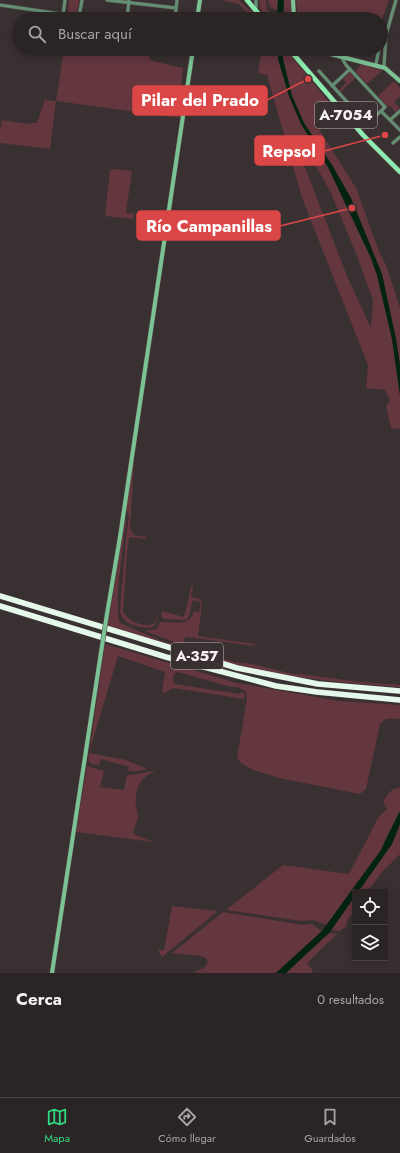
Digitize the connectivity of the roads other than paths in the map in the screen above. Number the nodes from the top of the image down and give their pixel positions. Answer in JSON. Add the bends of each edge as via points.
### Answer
{"nodes":[{"id":1,"x":65,"y":0,"type":"edge"},
{"id":2,"x":82,"y":0,"type":"edge"},
{"id":3,"x":107,"y":0,"type":"edge"},
{"id":4,"x":177,"y":0,"type":"edge"},
{"id":5,"x":200,"y":0,"type":"edge"},
{"id":6,"x":293,"y":0,"type":"edge"},
{"id":7,"x":396,"y":0,"type":"edge"},
{"id":8,"x":129,"y":1,"type":"edge"},
{"id":9,"x":251,"y":1,"type":"edge"},
{"id":10,"x":0,"y":5,"type":"edge"},
{"id":11,"x":176,"y":8,"type":"junction"},
{"id":12,"x":44,"y":12,"type":"edge"},
{"id":13,"x":63,"y":12,"type":"edge"},
{"id":14,"x":80,"y":12,"type":"edge"},
{"id":15,"x":128,"y":12,"type":"edge"},
{"id":16,"x":176,"y":12,"type":"edge"},
{"id":17,"x":198,"y":12,"type":"edge"},
{"id":18,"x":257,"y":12,"type":"edge"},
{"id":19,"x":294,"y":12,"type":"edge"},
{"id":20,"x":388,"y":28,"type":"edge"},
{"id":21,"x":192,"y":56,"type":"edge"},
{"id":22,"x":295,"y":56,"type":"edge"},
{"id":23,"x":339,"y":56,"type":"edge"},
{"id":24,"x":378,"y":56,"type":"edge"},
{"id":25,"x":385,"y":56,"type":"edge"},
{"id":26,"x":343,"y":57,"type":"junction"},
{"id":27,"x":376,"y":64,"type":"junction"},
{"id":28,"x":384,"y":67,"type":"junction"},
{"id":29,"x":350,"y":69,"type":"junction"},
{"id":30,"x":319,"y":71,"type":"dead end"},
{"id":31,"x":400,"y":81,"type":"edge"},
{"id":32,"x":332,"y":86,"type":"junction"},
{"id":33,"x":381,"y":111,"type":"junction"},
{"id":34,"x":400,"y":111,"type":"edge"},
{"id":35,"x":390,"y":120,"type":"junction"},
{"id":36,"x":400,"y":130,"type":"edge"},
{"id":37,"x":400,"y":137,"type":"edge"},
{"id":38,"x":393,"y":143,"type":"dead end"},
{"id":39,"x":400,"y":172,"type":"edge"},
{"id":40,"x":0,"y":596,"type":"edge"},
{"id":41,"x":0,"y":606,"type":"edge"},
{"id":42,"x":400,"y":691,"type":"edge"},
{"id":43,"x":400,"y":700,"type":"edge"},
{"id":44,"x":52,"y":973,"type":"edge"}],
"edges":[{"from":1,"to":13,"type":"street"},
{"from":2,"to":14,"type":"street"},
{"from":3,"to":8,"type":"street"},
{"from":4,"to":11,"type":"street"},
{"from":5,"to":17,"type":"street"},
{"from":6,"to":19,"type":"street"},
{"from":7,"to":20,"type":"street"},
{"from":8,"to":11,"type":"street"},
{"from":8,"to":15,"type":"street"},
{"from":9,"to":18,"type":"main road"},
{"from":10,"to":12,"type":"street"},
{"from":11,"to":16,"type":"street"},
{"from":21,"to":44,"type":"street","bridge":true},
{"from":22,"to":39,"type":"main road","number":"A-7054","via":[[363,135]]},
{"from":23,"to":26,"type":"street"},
{"from":24,"to":27,"type":"street"},
{"from":25,"to":28,"type":"street"},
{"from":26,"to":27,"type":"street"},
{"from":26,"to":29,"type":"street"},
{"from":27,"to":28,"type":"street"},
{"from":28,"to":31,"type":"street"},
{"from":29,"to":32,"type":"street"},
{"from":29,"to":33,"type":"street","via":[[385,107]]},
{"from":30,"to":32,"type":"street"},
{"from":32,"to":33,"type":"street","via":[[367,124]]},
{"from":33,"to":35,"type":"street"},
{"from":34,"to":35,"type":"street"},
{"from":35,"to":36,"type":"street"},
{"from":37,"to":38,"type":"street"},
{"from":40,"to":42,"type":"highway","number":"A-357","via":[[237,668],[318,684]]},
{"from":41,"to":43,"type":"highway","number":"A-357","via":[[166,657],[269,684],[317,692]]}]}
